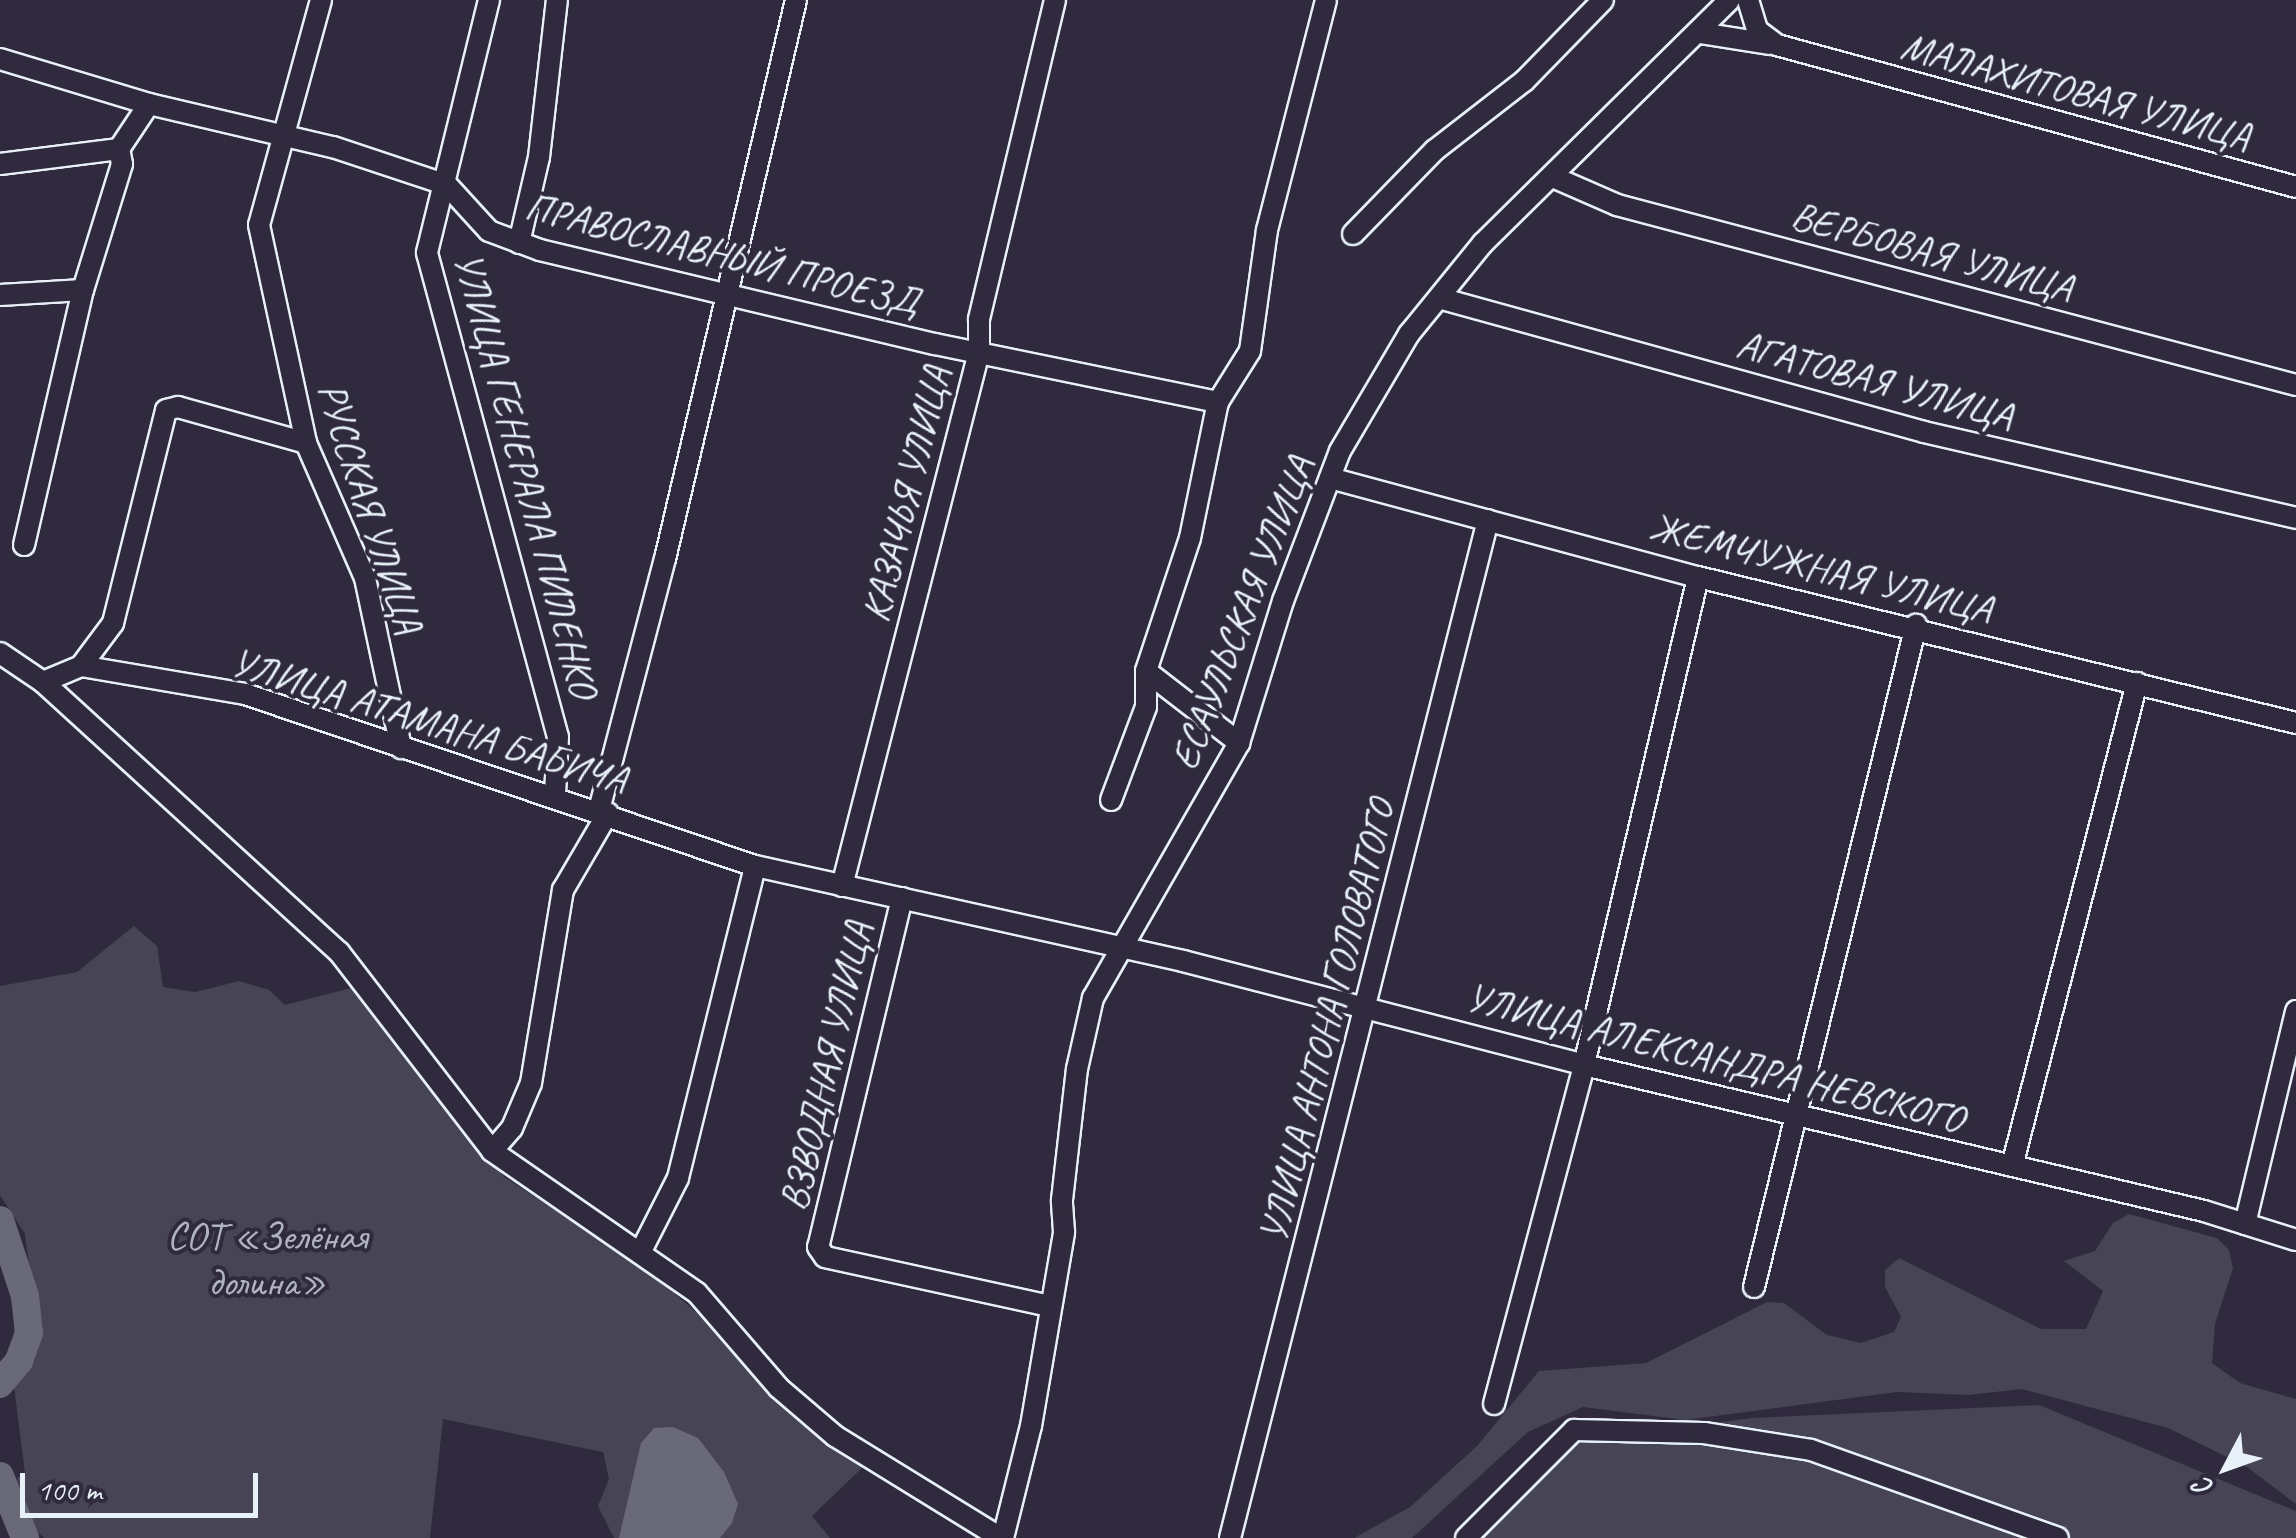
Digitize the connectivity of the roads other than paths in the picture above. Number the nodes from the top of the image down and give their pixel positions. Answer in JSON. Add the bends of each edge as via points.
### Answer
{"nodes":[{"id":1,"x":321,"y":0,"type":"edge"},
{"id":2,"x":489,"y":0,"type":"edge"},
{"id":3,"x":557,"y":0,"type":"edge"},
{"id":4,"x":796,"y":0,"type":"edge"},
{"id":5,"x":1055,"y":0,"type":"edge"},
{"id":6,"x":1326,"y":0,"type":"edge"},
{"id":7,"x":1603,"y":0,"type":"edge"},
{"id":8,"x":1729,"y":0,"type":"edge"},
{"id":9,"x":1748,"y":0,"type":"edge"},
{"id":10,"x":1700,"y":33,"type":"junction"},
{"id":11,"x":1778,"y":45,"type":"junction"},
{"id":12,"x":0,"y":60,"type":"edge"},
{"id":13,"x":150,"y":104,"type":"junction"},
{"id":14,"x":281,"y":136,"type":"junction"},
{"id":15,"x":119,"y":149,"type":"junction"},
{"id":16,"x":0,"y":164,"type":"edge"},
{"id":17,"x":1552,"y":177,"type":"junction"},
{"id":18,"x":447,"y":185,"type":"junction"},
{"id":19,"x":2296,"y":187,"type":"edge"},
{"id":20,"x":1353,"y":234,"type":"dead end"},
{"id":21,"x":519,"y":243,"type":"junction"},
{"id":22,"x":82,"y":290,"type":"junction"},
{"id":23,"x":729,"y":291,"type":"junction"},
{"id":24,"x":0,"y":295,"type":"edge"},
{"id":25,"x":1440,"y":298,"type":"junction"},
{"id":26,"x":979,"y":352,"type":"junction"},
{"id":27,"x":2296,"y":384,"type":"edge"},
{"id":28,"x":1218,"y":402,"type":"junction"},
{"id":29,"x":306,"y":444,"type":"junction"},
{"id":30,"x":1330,"y":478,"type":"junction"},
{"id":31,"x":2296,"y":518,"type":"edge"},
{"id":32,"x":1488,"y":520,"type":"junction"},
{"id":33,"x":24,"y":545,"type":"dead end"},
{"id":34,"x":1698,"y":577,"type":"junction"},
{"id":35,"x":1916,"y":625,"type":"junction"},
{"id":36,"x":0,"y":653,"type":"edge"},
{"id":37,"x":82,"y":666,"type":"junction"},
{"id":38,"x":1146,"y":672,"type":"junction"},
{"id":39,"x":43,"y":682,"type":"junction"},
{"id":40,"x":2137,"y":683,"type":"junction"},
{"id":41,"x":2296,"y":723,"type":"edge"},
{"id":42,"x":1239,"y":742,"type":"junction"},
{"id":43,"x":401,"y":748,"type":"junction"},
{"id":44,"x":555,"y":794,"type":"junction"},
{"id":45,"x":1111,"y":800,"type":"dead end"},
{"id":46,"x":603,"y":811,"type":"junction"},
{"id":47,"x":755,"y":866,"type":"junction"},
{"id":48,"x":842,"y":886,"type":"junction"},
{"id":49,"x":902,"y":898,"type":"junction"},
{"id":50,"x":1117,"y":949,"type":"junction"},
{"id":51,"x":1365,"y":1009,"type":"junction"},
{"id":52,"x":2296,"y":1011,"type":"edge"},
{"id":53,"x":1584,"y":1065,"type":"junction"},
{"id":54,"x":1799,"y":1115,"type":"junction"},
{"id":55,"x":492,"y":1151,"type":"junction"},
{"id":56,"x":2012,"y":1166,"type":"junction"},
{"id":57,"x":2245,"y":1224,"type":"junction"},
{"id":58,"x":2296,"y":1240,"type":"edge"},
{"id":59,"x":641,"y":1251,"type":"junction"},
{"id":60,"x":1754,"y":1288,"type":"dead end"},
{"id":61,"x":1050,"y":1306,"type":"junction"},
{"id":62,"x":1494,"y":1404,"type":"dead end"},
{"id":63,"x":1002,"y":1538,"type":"edge"},
{"id":64,"x":1230,"y":1538,"type":"edge"},
{"id":65,"x":1466,"y":1538,"type":"edge"},
{"id":66,"x":2058,"y":1538,"type":"edge"}],
"edges":[{"from":1,"to":14,"type":"street","name":"РУССКАЯ УЛИЦА"},
{"from":2,"to":18,"type":"street","name":"УЛИЦА ГЕНЕРАЛА ПИЛЕНКО"},
{"from":3,"to":21,"type":"street","name":"УЛИЦА ГЕНЕРАЛА ПИЛЕНКО","via":[[538,157]]},
{"from":4,"to":23,"type":"street"},
{"from":5,"to":26,"type":"street","name":"КАЗАЧЬЯ УЛИЦА","via":[[979,318]]},
{"from":6,"to":28,"type":"street","name":"ЕСАУЛЬСКАЯ УЛИЦА","via":[[1267,230],[1250,351]]},
{"from":7,"to":20,"type":"street","via":[[1524,81],[1435,150]]},
{"from":8,"to":10,"type":"street","name":"ЕСАУЛЬСКАЯ УЛИЦА"},
{"from":9,"to":11,"type":"street","via":[[1757,30]]},
{"from":10,"to":11,"type":"street","name":"МАЛАХИТОВАЯ УЛИЦА"},
{"from":10,"to":17,"type":"street","name":"ЕСАУЛЬСКАЯ УЛИЦА"},
{"from":11,"to":19,"type":"street","name":"МАЛАХИТОВАЯ УЛИЦА"},
{"from":12,"to":13,"type":"street"},
{"from":13,"to":14,"type":"street"},
{"from":13,"to":15,"type":"street"},
{"from":14,"to":18,"type":"street"},
{"from":14,"to":29,"type":"street","name":"РУССКАЯ УЛИЦА","via":[[259,225]]},
{"from":15,"to":16,"type":"street"},
{"from":15,"to":22,"type":"street","via":[[122,164]]},
{"from":17,"to":25,"type":"street","name":"ЕСАУЛЬСКАЯ УЛИЦА","via":[[1483,243]]},
{"from":17,"to":27,"type":"street","name":"ВЕРБОВАЯ УЛИЦА","via":[[1617,205]]},
{"from":18,"to":21,"type":"street","name":"ПРАВОСЛАВНЫЙ ПРОЕЗД","via":[[489,230]]},
{"from":18,"to":44,"type":"street","name":"УЛИЦА ГЕНЕРАЛА ПИЛЕНКО","via":[[427,253],[558,737]]},
{"from":21,"to":23,"type":"street","name":"ПРАВОСЛАВНЫЙ ПРОЕЗД"},
{"from":22,"to":24,"type":"street"},
{"from":22,"to":33,"type":"street"},
{"from":23,"to":26,"type":"street","name":"ПРАВОСЛАВНЫЙ ПРОЕЗД"},
{"from":23,"to":46,"type":"street"},
{"from":25,"to":30,"type":"street","name":"ЕСАУЛЬСКАЯ УЛИЦА","via":[[1386,368]]},
{"from":25,"to":31,"type":"street","name":"АГАТОВАЯ УЛИЦА","via":[[1924,432]]},
{"from":26,"to":28,"type":"street","name":"ПРАВОСЛАВНЫЙ ПРОЕЗД"},
{"from":26,"to":48,"type":"street","name":"КАЗАЧЬЯ УЛИЦА"},
{"from":28,"to":38,"type":"street","name":"ЕСАУЛЬСКАЯ УЛИЦА","via":[[1190,538]]},
{"from":29,"to":37,"type":"street","via":[[178,407],[166,410],[113,623]]},
{"from":29,"to":43,"type":"street","name":"РУССКАЯ УЛИЦА","via":[[365,578]]},
{"from":30,"to":32,"type":"street","name":"ЖЕМЧУЖНАЯ УЛИЦА"},
{"from":30,"to":42,"type":"street","name":"ЕСАУЛЬСКАЯ УЛИЦА"},
{"from":32,"to":34,"type":"street","name":"ЖЕМЧУЖНАЯ УЛИЦА"},
{"from":32,"to":51,"type":"street","name":"УЛИЦА АНТОНА ГОЛОВАТОГО"},
{"from":34,"to":35,"type":"street","name":"ЖЕМЧУЖНАЯ УЛИЦА"},
{"from":34,"to":53,"type":"street"},
{"from":35,"to":40,"type":"street","name":"ЖЕМЧУЖНАЯ УЛИЦА"},
{"from":35,"to":54,"type":"street"},
{"from":36,"to":39,"type":"street"},
{"from":37,"to":39,"type":"street"},
{"from":37,"to":43,"type":"street","name":"УЛИЦА АТАМАНА БАБИЧА","via":[[245,694]]},
{"from":38,"to":42,"type":"street"},
{"from":38,"to":45,"type":"street","name":"ЕСАУЛЬСКАЯ УЛИЦА","via":[[1146,707]]},
{"from":39,"to":55,"type":"street","via":[[339,952]]},
{"from":40,"to":41,"type":"street","name":"ЖЕМЧУЖНАЯ УЛИЦА"},
{"from":40,"to":56,"type":"street"},
{"from":42,"to":50,"type":"street","name":"ЕСАУЛЬСКАЯ УЛИЦА","via":[[1164,884]]},
{"from":43,"to":44,"type":"street","name":"УЛИЦА АТАМАНА БАБИЧА"},
{"from":44,"to":46,"type":"street","name":"УЛИЦА АТАМАНА БАБИЧА"},
{"from":46,"to":47,"type":"street","name":"УЛИЦА АТАМАНА БАБИЧА"},
{"from":46,"to":55,"type":"street","via":[[563,890],[531,1083],[512,1128]]},
{"from":47,"to":48,"type":"street","name":"УЛИЦА АТАМАНА БАБИЧА"},
{"from":47,"to":59,"type":"street","via":[[678,1178]]},
{"from":48,"to":49,"type":"street","name":"УЛИЦА АТАМАНА БАБИЧА"},
{"from":49,"to":50,"type":"street","name":"УЛИЦА АЛЕКСАНДРА НЕВСКОГО"},
{"from":49,"to":61,"type":"street","name":"ВЗВОДНАЯ УЛИЦА","via":[[818,1247],[825,1257]]},
{"from":50,"to":51,"type":"street","name":"УЛИЦА АЛЕКСАНДРА НЕВСКОГО"},
{"from":50,"to":61,"type":"street","name":"ЕСАУЛЬСКАЯ УЛИЦА","via":[[1094,998],[1076,1069],[1064,1232]]},
{"from":51,"to":53,"type":"street","name":"УЛИЦА АЛЕКСАНДРА НЕВСКОГО"},
{"from":51,"to":64,"type":"street","name":"УЛИЦА АНТОНА ГОЛОВАТОГО"},
{"from":52,"to":57,"type":"street"},
{"from":53,"to":54,"type":"street","name":"УЛИЦА АЛЕКСАНДРА НЕВСКОГО"},
{"from":53,"to":62,"type":"street"},
{"from":54,"to":56,"type":"street","name":"УЛИЦА АЛЕКСАНДРА НЕВСКОГО"},
{"from":54,"to":60,"type":"street"},
{"from":55,"to":59,"type":"street"},
{"from":56,"to":57,"type":"street","name":"УЛИЦА АЛЕКСАНДРА НЕВСКОГО"},
{"from":57,"to":58,"type":"street","name":"УЛИЦА АЛЕКСАНДРА НЕВСКОГО"},
{"from":59,"to":63,"type":"street","via":[[697,1293],[779,1388],[835,1436]]},
{"from":61,"to":63,"type":"street","name":"ЕСАУЛЬСКАЯ УЛИЦА","via":[[1031,1426]]},
{"from":65,"to":66,"type":"street","via":[[1574,1430],[1704,1434],[1811,1450]]}]}
